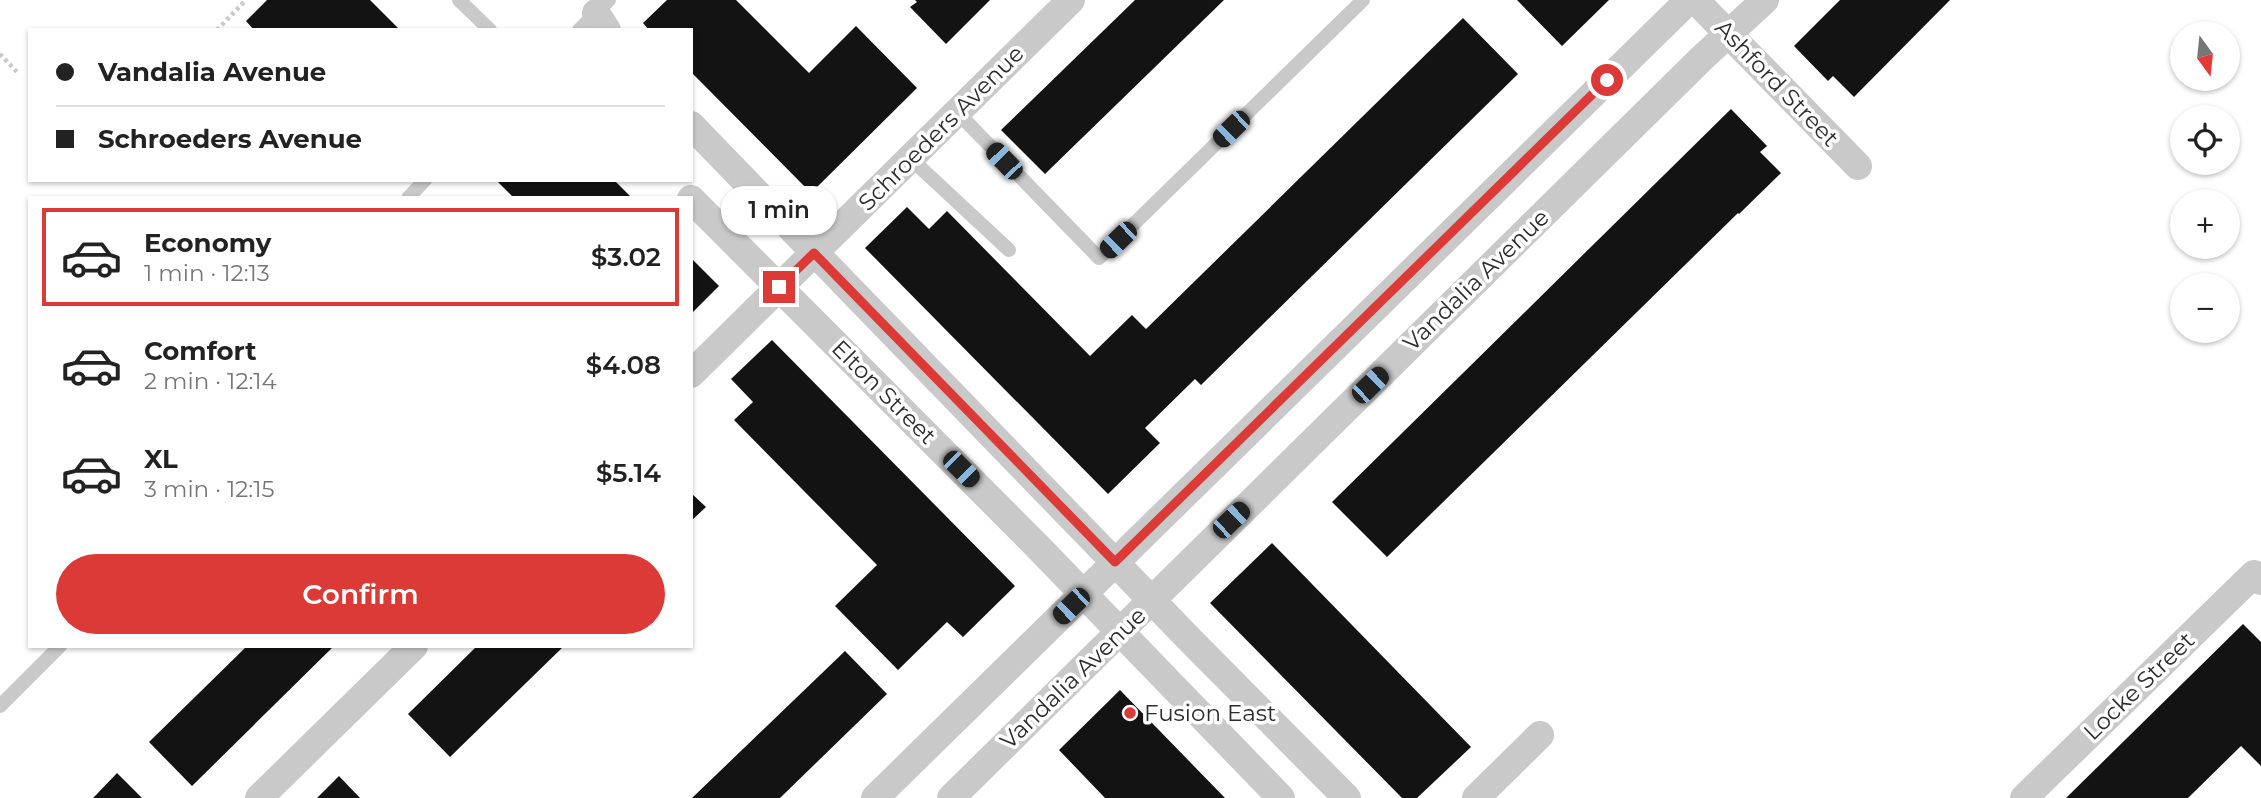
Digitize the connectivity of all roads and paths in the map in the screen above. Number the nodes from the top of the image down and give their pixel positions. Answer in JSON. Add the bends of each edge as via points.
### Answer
{"nodes":[{"id":1,"x":246,"y":0,"type":"edge"},
{"id":2,"x":459,"y":0,"type":"edge"},
{"id":3,"x":1071,"y":0,"type":"edge"},
{"id":4,"x":1363,"y":0,"type":"edge"},
{"id":5,"x":1689,"y":0,"type":"edge"},
{"id":6,"x":1695,"y":0,"type":"edge"},
{"id":7,"x":1765,"y":0,"type":"edge"},
{"id":8,"x":219,"y":28,"type":"edge"},
{"id":9,"x":488,"y":28,"type":"edge"},
{"id":10,"x":1728,"y":34,"type":"junction"},
{"id":11,"x":0,"y":54,"type":"edge"},
{"id":12,"x":18,"y":73,"type":"dead end"},
{"id":13,"x":957,"y":112,"type":"junction"},
{"id":14,"x":693,"y":127,"type":"edge"},
{"id":15,"x":911,"y":158,"type":"junction"},
{"id":16,"x":1858,"y":166,"type":"dead end"},
{"id":17,"x":423,"y":182,"type":"edge"},
{"id":18,"x":675,"y":182,"type":"edge"},
{"id":19,"x":410,"y":196,"type":"edge"},
{"id":20,"x":689,"y":196,"type":"edge"},
{"id":21,"x":693,"y":200,"type":"edge"},
{"id":22,"x":1009,"y":250,"type":"dead end"},
{"id":23,"x":814,"y":253,"type":"junction"},
{"id":24,"x":779,"y":287,"type":"junction"},
{"id":25,"x":693,"y":371,"type":"edge"},
{"id":26,"x":1115,"y":562,"type":"junction"},
{"id":27,"x":2258,"y":577,"type":"edge"},
{"id":28,"x":1083,"y":594,"type":"junction"},
{"id":29,"x":1152,"y":600,"type":"junction"},
{"id":30,"x":1120,"y":632,"type":"junction"},
{"id":31,"x":58,"y":648,"type":"edge"},
{"id":32,"x":412,"y":648,"type":"edge"},
{"id":33,"x":0,"y":706,"type":"edge"},
{"id":34,"x":1540,"y":735,"type":"dead end"},
{"id":35,"x":259,"y":798,"type":"edge"},
{"id":36,"x":875,"y":798,"type":"edge"},
{"id":37,"x":951,"y":798,"type":"edge"},
{"id":38,"x":1281,"y":798,"type":"edge"},
{"id":39,"x":1347,"y":798,"type":"edge"},
{"id":40,"x":1476,"y":798,"type":"edge"},
{"id":41,"x":2024,"y":798,"type":"edge"}],
"edges":[{"from":1,"to":8,"type":"path"},
{"from":2,"to":9,"type":"lane"},
{"from":3,"to":13,"type":"street","name":"Schroeders Avenue"},
{"from":4,"to":13,"type":"lane","via":[[1099,258]]},
{"from":5,"to":26,"type":"street"},
{"from":6,"to":10,"type":"street","name":"Ashford Street"},
{"from":7,"to":10,"type":"street","name":"Vandalia Avenue"},
{"from":10,"to":16,"type":"street","name":"Ashford Street"},
{"from":10,"to":29,"type":"street","name":"Vandalia Avenue"},
{"from":11,"to":12,"type":"path"},
{"from":13,"to":15,"type":"street","name":"Schroeders Avenue"},
{"from":14,"to":23,"type":"street","name":"Elton Street"},
{"from":15,"to":22,"type":"lane"},
{"from":15,"to":23,"type":"street","name":"Schroeders Avenue"},
{"from":17,"to":19,"type":"lane"},
{"from":18,"to":20,"type":"street","name":"Elton Street"},
{"from":21,"to":24,"type":"street","name":"Elton Street"},
{"from":23,"to":24,"type":"street","name":"Schroeders Avenue"},
{"from":23,"to":26,"type":"street","name":"Elton Street"},
{"from":24,"to":25,"type":"street","name":"Schroeders Avenue"},
{"from":24,"to":28,"type":"street","name":"Elton Street"},
{"from":26,"to":28,"type":"street"},
{"from":26,"to":29,"type":"street","name":"Elton Street"},
{"from":27,"to":41,"type":"street","name":"Locke Street"},
{"from":28,"to":30,"type":"street","name":"Elton Street"},
{"from":28,"to":36,"type":"street"},
{"from":29,"to":30,"type":"street","name":"Vandalia Avenue"},
{"from":29,"to":39,"type":"street","name":"Elton Street"},
{"from":30,"to":37,"type":"street","name":"Vandalia Avenue"},
{"from":30,"to":38,"type":"street","name":"Elton Street"},
{"from":31,"to":33,"type":"lane"},
{"from":32,"to":35,"type":"street"},
{"from":34,"to":40,"type":"street"}]}
